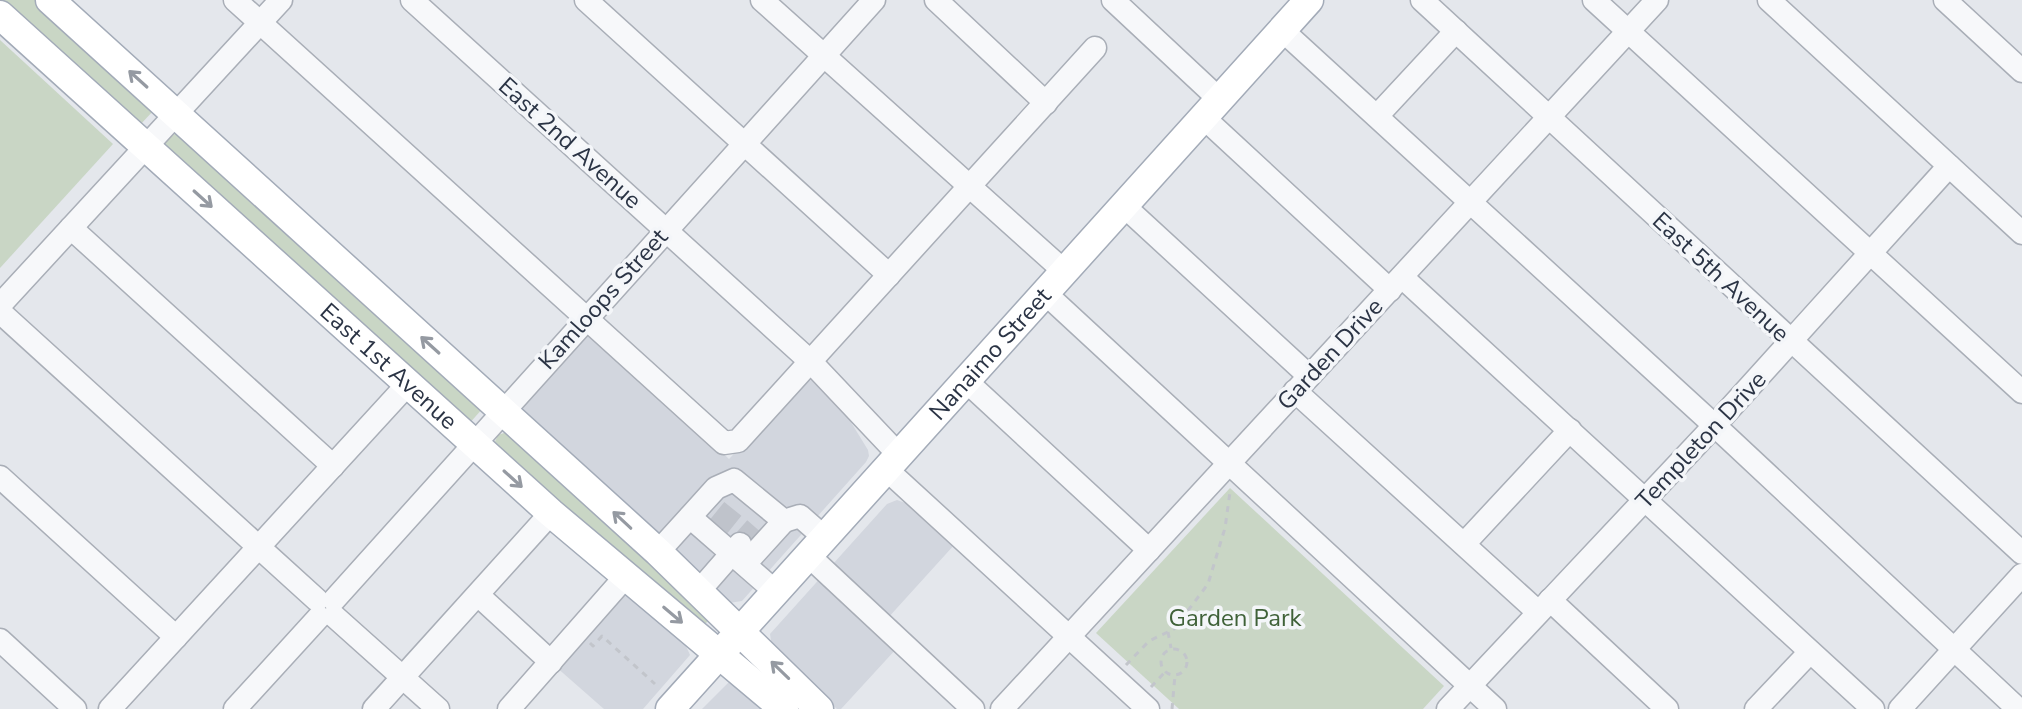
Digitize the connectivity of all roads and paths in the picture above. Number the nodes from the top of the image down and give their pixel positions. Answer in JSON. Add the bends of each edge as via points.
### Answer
{"nodes":[{"id":1,"x":50,"y":0,"type":"edge"},
{"id":2,"x":235,"y":0,"type":"edge"},
{"id":3,"x":281,"y":0,"type":"edge"},
{"id":4,"x":412,"y":0,"type":"edge"},
{"id":5,"x":586,"y":0,"type":"edge"},
{"id":6,"x":762,"y":0,"type":"edge"},
{"id":7,"x":874,"y":0,"type":"edge"},
{"id":8,"x":936,"y":0,"type":"edge"},
{"id":9,"x":1309,"y":0,"type":"edge"},
{"id":10,"x":1422,"y":0,"type":"edge"},
{"id":11,"x":1594,"y":0,"type":"edge"},
{"id":12,"x":1657,"y":0,"type":"edge"},
{"id":13,"x":1769,"y":0,"type":"edge"},
{"id":14,"x":1945,"y":0,"type":"edge"},
{"id":15,"x":1125,"y":4,"type":"edge"},
{"id":16,"x":0,"y":15,"type":"edge"},
{"id":17,"x":260,"y":23,"type":"junction"},
{"id":18,"x":1282,"y":30,"type":"junction"},
{"id":19,"x":1456,"y":31,"type":"junction"},
{"id":20,"x":1628,"y":32,"type":"junction"},
{"id":21,"x":1095,"y":48,"type":"dead end"},
{"id":22,"x":823,"y":55,"type":"junction"},
{"id":23,"x":2022,"y":71,"type":"edge"},
{"id":24,"x":1046,"y":103,"type":"junction"},
{"id":25,"x":1211,"y":108,"type":"junction"},
{"id":26,"x":176,"y":114,"type":"junction"},
{"id":27,"x":1377,"y":116,"type":"junction"},
{"id":28,"x":1549,"y":117,"type":"junction"},
{"id":29,"x":745,"y":141,"type":"junction"},
{"id":30,"x":146,"y":146,"type":"junction"},
{"id":31,"x":1949,"y":166,"type":"junction"},
{"id":32,"x":970,"y":187,"type":"junction"},
{"id":33,"x":1472,"y":202,"type":"junction"},
{"id":34,"x":1123,"y":205,"type":"junction"},
{"id":35,"x":71,"y":228,"type":"junction"},
{"id":36,"x":665,"y":229,"type":"junction"},
{"id":37,"x":2022,"y":233,"type":"edge"},
{"id":38,"x":1871,"y":253,"type":"junction"},
{"id":39,"x":1064,"y":271,"type":"junction"},
{"id":40,"x":889,"y":275,"type":"junction"},
{"id":41,"x":1396,"y":283,"type":"junction"},
{"id":42,"x":1045,"y":293,"type":"junction"},
{"id":43,"x":0,"y":305,"type":"edge"},
{"id":44,"x":0,"y":312,"type":"edge"},
{"id":45,"x":585,"y":318,"type":"junction"},
{"id":46,"x":1791,"y":342,"type":"junction"},
{"id":47,"x":811,"y":362,"type":"junction"},
{"id":48,"x":966,"y":381,"type":"junction"},
{"id":49,"x":1302,"y":384,"type":"junction"},
{"id":50,"x":407,"y":385,"type":"junction"},
{"id":51,"x":2022,"y":392,"type":"edge"},
{"id":52,"x":504,"y":412,"type":"junction"},
{"id":53,"x":1715,"y":425,"type":"junction"},
{"id":54,"x":1570,"y":430,"type":"junction"},
{"id":55,"x":476,"y":445,"type":"junction"},
{"id":56,"x":893,"y":462,"type":"junction"},
{"id":57,"x":1229,"y":463,"type":"junction"},
{"id":58,"x":333,"y":466,"type":"junction"},
{"id":59,"x":0,"y":477,"type":"edge"},
{"id":60,"x":1230,"y":488,"type":"dead end"},
{"id":61,"x":1645,"y":500,"type":"junction"},
{"id":62,"x":551,"y":513,"type":"junction"},
{"id":63,"x":690,"y":517,"type":"junction"},
{"id":64,"x":772,"y":517,"type":"junction"},
{"id":65,"x":1464,"y":544,"type":"junction"},
{"id":66,"x":817,"y":547,"type":"junction"},
{"id":67,"x":259,"y":548,"type":"junction"},
{"id":68,"x":1149,"y":550,"type":"junction"},
{"id":69,"x":658,"y":552,"type":"junction"},
{"id":70,"x":2022,"y":553,"type":"edge"},
{"id":71,"x":740,"y":554,"type":"junction"},
{"id":72,"x":2022,"y":575,"type":"edge"},
{"id":73,"x":626,"y":576,"type":"junction"},
{"id":74,"x":699,"y":591,"type":"junction"},
{"id":75,"x":776,"y":592,"type":"junction"},
{"id":76,"x":478,"y":595,"type":"junction"},
{"id":77,"x":1544,"y":606,"type":"junction"},
{"id":78,"x":326,"y":608,"type":"junction"},
{"id":79,"x":740,"y":632,"type":"junction"},
{"id":80,"x":1168,"y":632,"type":"junction"},
{"id":81,"x":1069,"y":636,"type":"junction"},
{"id":82,"x":176,"y":637,"type":"junction"},
{"id":83,"x":0,"y":640,"type":"edge"},
{"id":84,"x":593,"y":646,"type":"dead end"},
{"id":85,"x":1171,"y":649,"type":"junction"},
{"id":86,"x":1954,"y":650,"type":"junction"},
{"id":87,"x":1810,"y":652,"type":"junction"},
{"id":88,"x":720,"y":654,"type":"junction"},
{"id":89,"x":551,"y":662,"type":"junction"},
{"id":90,"x":1125,"y":665,"type":"dead end"},
{"id":91,"x":1165,"y":672,"type":"junction"},
{"id":92,"x":1175,"y":675,"type":"junction"},
{"id":93,"x":402,"y":677,"type":"junction"},
{"id":94,"x":655,"y":684,"type":"dead end"},
{"id":95,"x":1469,"y":685,"type":"junction"},
{"id":96,"x":1149,"y":699,"type":"edge"},
{"id":97,"x":75,"y":709,"type":"edge"},
{"id":98,"x":110,"y":709,"type":"edge"},
{"id":99,"x":235,"y":709,"type":"edge"},
{"id":100,"x":374,"y":709,"type":"edge"},
{"id":101,"x":438,"y":709,"type":"edge"},
{"id":102,"x":509,"y":709,"type":"edge"},
{"id":103,"x":670,"y":709,"type":"edge"},
{"id":104,"x":784,"y":709,"type":"edge"},
{"id":105,"x":819,"y":709,"type":"edge"},
{"id":106,"x":973,"y":709,"type":"edge"},
{"id":107,"x":1002,"y":709,"type":"edge"},
{"id":108,"x":1172,"y":709,"type":"edge"},
{"id":109,"x":1448,"y":709,"type":"edge"},
{"id":110,"x":1495,"y":709,"type":"edge"},
{"id":111,"x":1667,"y":709,"type":"edge"},
{"id":112,"x":1756,"y":709,"type":"edge"},
{"id":113,"x":1873,"y":709,"type":"edge"},
{"id":114,"x":1900,"y":709,"type":"edge"},
{"id":115,"x":2018,"y":709,"type":"edge"}],
"edges":[{"from":26,"to":1,"type":"main road","name":"East 1st Avenue","one_way":true},
{"from":2,"to":17,"type":"street"},
{"from":3,"to":17,"type":"street"},
{"from":4,"to":36,"type":"street","name":"East 2nd Avenue"},
{"from":5,"to":29,"type":"street"},
{"from":6,"to":22,"type":"street"},
{"from":7,"to":22,"type":"street","name":"Kamloops Street"},
{"from":8,"to":24,"type":"street"},
{"from":9,"to":18,"type":"main road","name":"Nanaimo Street"},
{"from":10,"to":19,"type":"street","name":"East 5th Avenue"},
{"from":11,"to":20,"type":"street"},
{"from":12,"to":20,"type":"street","name":"Garden Drive"},
{"from":13,"to":31,"type":"street"},
{"from":14,"to":23,"type":"street"},
{"from":15,"to":25,"type":"street"},
{"from":16,"to":30,"type":"main road","name":"East 1st Avenue"},
{"from":17,"to":26,"type":"street"},
{"from":17,"to":45,"type":"street"},
{"from":18,"to":25,"type":"main road","name":"Nanaimo Street"},
{"from":18,"to":27,"type":"street"},
{"from":19,"to":27,"type":"street"},
{"from":19,"to":28,"type":"street","name":"East 5th Avenue"},
{"from":20,"to":28,"type":"street","name":"Garden Drive"},
{"from":20,"to":38,"type":"street"},
{"from":21,"to":24,"type":"street"},
{"from":22,"to":29,"type":"street","name":"Kamloops Street"},
{"from":22,"to":32,"type":"street"},
{"from":24,"to":32,"type":"street"},
{"from":25,"to":34,"type":"main road","name":"Nanaimo Street"},
{"from":25,"to":41,"type":"street"},
{"from":26,"to":30,"type":"street"},
{"from":52,"to":26,"type":"main road","name":"East 1st Avenue","one_way":true},
{"from":27,"to":33,"type":"street"},
{"from":28,"to":33,"type":"street","name":"Garden Drive"},
{"from":28,"to":46,"type":"street","name":"East 5th Avenue"},
{"from":29,"to":36,"type":"street","name":"Kamloops Street"},
{"from":29,"to":40,"type":"street"},
{"from":30,"to":35,"type":"street"},
{"from":30,"to":50,"type":"main road","name":"East 1st Avenue","one_way":true},
{"from":31,"to":37,"type":"street"},
{"from":31,"to":38,"type":"street","name":"Templeton Drive"},
{"from":32,"to":39,"type":"street"},
{"from":32,"to":40,"type":"street"},
{"from":33,"to":41,"type":"street","name":"Garden Drive"},
{"from":33,"to":53,"type":"street"},
{"from":34,"to":39,"type":"main road","name":"Nanaimo Street"},
{"from":34,"to":49,"type":"street"},
{"from":35,"to":43,"type":"street"},
{"from":35,"to":58,"type":"street"},
{"from":36,"to":45,"type":"street","name":"Kamloops Street"},
{"from":36,"to":47,"type":"street","name":"East 2nd Avenue"},
{"from":38,"to":46,"type":"street","name":"Templeton Drive"},
{"from":38,"to":51,"type":"street"},
{"from":39,"to":42,"type":"main road","name":"Nanaimo Street"},
{"from":40,"to":47,"type":"street"},
{"from":41,"to":49,"type":"street","name":"Garden Drive"},
{"from":41,"to":54,"type":"street"},
{"from":42,"to":48,"type":"main road","name":"Nanaimo Street"},
{"from":42,"to":57,"type":"street"},
{"from":44,"to":67,"type":"street"},
{"from":45,"to":47,"type":"street","via":[[724,443],[738,441]]},
{"from":45,"to":52,"type":"street","name":"Kamloops Street"},
{"from":46,"to":53,"type":"street","name":"Templeton Drive"},
{"from":46,"to":70,"type":"street","name":"East 5th Avenue"},
{"from":47,"to":56,"type":"street","name":"East 2nd Avenue"},
{"from":48,"to":56,"type":"main road","name":"Nanaimo Street"},
{"from":48,"to":68,"type":"street"},
{"from":49,"to":57,"type":"street","name":"Garden Drive"},
{"from":49,"to":65,"type":"street"},
{"from":50,"to":55,"type":"main road","name":"East 1st Avenue"},
{"from":50,"to":58,"type":"street"},
{"from":52,"to":55,"type":"street","name":"Kamloops Street"},
{"from":69,"to":52,"type":"main road","name":"East 1st Avenue","one_way":true},
{"from":53,"to":61,"type":"street","name":"Templeton Drive"},
{"from":53,"to":86,"type":"street"},
{"from":54,"to":61,"type":"street"},
{"from":54,"to":65,"type":"street"},
{"from":55,"to":62,"type":"main road","name":"East 1st Avenue","one_way":true},
{"from":55,"to":78,"type":"street","name":"Kamloops Street"},
{"from":56,"to":66,"type":"main road","name":"Nanaimo Street"},
{"from":56,"to":81,"type":"street","name":"East 2nd Avenue"},
{"from":57,"to":68,"type":"street","name":"Garden Drive"},
{"from":57,"to":95,"type":"street"},
{"from":58,"to":67,"type":"street"},
{"from":59,"to":82,"type":"street"},
{"from":60,"to":80,"type":"path","via":[[1225,528],[1208,584]]},
{"from":61,"to":77,"type":"street","name":"Templeton Drive"},
{"from":61,"to":87,"type":"street"},
{"from":62,"to":73,"type":"main road","name":"East 1st Avenue"},
{"from":62,"to":76,"type":"street"},
{"from":63,"to":64,"type":"street","via":[[716,488],[734,480],[744,496]]},
{"from":63,"to":69,"type":"street"},
{"from":63,"to":71,"type":"street","via":[[715,530]]},
{"from":64,"to":66,"type":"street","via":[[800,516]]},
{"from":64,"to":71,"type":"street"},
{"from":65,"to":77,"type":"street"},
{"from":66,"to":75,"type":"main road","name":"Nanaimo Street"},
{"from":66,"to":106,"type":"street"},
{"from":67,"to":78,"type":"street"},
{"from":67,"to":82,"type":"street"},
{"from":68,"to":81,"type":"street","name":"Garden Drive"},
{"from":69,"to":74,"type":"main road","name":"East 1st Avenue"},
{"from":71,"to":74,"type":"street"},
{"from":71,"to":75,"type":"street"},
{"from":72,"to":86,"type":"street"},
{"from":73,"to":88,"type":"main road","name":"East 1st Avenue","one_way":true},
{"from":73,"to":89,"type":"street"},
{"from":74,"to":79,"type":"main road","name":"East 1st Avenue"},
{"from":75,"to":79,"type":"main road","name":"Nanaimo Street"},
{"from":76,"to":89,"type":"street"},
{"from":76,"to":93,"type":"street"},
{"from":77,"to":95,"type":"street","name":"Templeton Drive"},
{"from":77,"to":111,"type":"street"},
{"from":78,"to":93,"type":"street"},
{"from":78,"to":99,"type":"street","name":"Kamloops Street"},
{"from":79,"to":88,"type":"main road","name":"Nanaimo Street"},
{"from":105,"to":79,"type":"main road","name":"East 1st Avenue","one_way":true},
{"from":80,"to":85,"type":"path"},
{"from":80,"to":90,"type":"path","via":[[1149,641]]},
{"from":81,"to":96,"type":"street","name":"East 2nd Avenue"},
{"from":81,"to":107,"type":"street","name":"Garden Drive"},
{"from":82,"to":98,"type":"street"},
{"from":83,"to":97,"type":"street"},
{"from":84,"to":94,"type":"path","via":[[602,636]]},
{"from":85,"to":91,"type":"path","via":[[1162,657]]},
{"from":85,"to":92,"type":"path","via":[[1180,650],[1187,660],[1186,669]]},
{"from":86,"to":114,"type":"street"},
{"from":86,"to":115,"type":"street"},
{"from":87,"to":112,"type":"street"},
{"from":87,"to":113,"type":"street"},
{"from":88,"to":103,"type":"main road","name":"Nanaimo Street"},
{"from":88,"to":104,"type":"main road","name":"East 1st Avenue"},
{"from":89,"to":102,"type":"street"},
{"from":91,"to":92,"type":"path"},
{"from":91,"to":96,"type":"path"},
{"from":92,"to":108,"type":"path"},
{"from":93,"to":100,"type":"street"},
{"from":93,"to":101,"type":"street"},
{"from":95,"to":109,"type":"street","name":"Templeton Drive"},
{"from":95,"to":110,"type":"street"}]}
